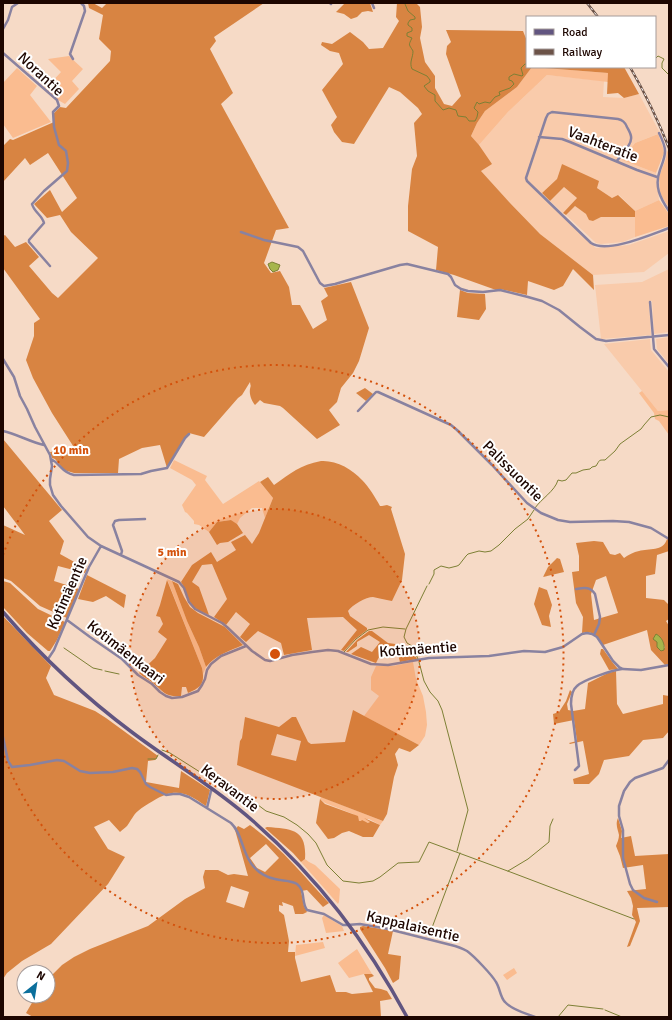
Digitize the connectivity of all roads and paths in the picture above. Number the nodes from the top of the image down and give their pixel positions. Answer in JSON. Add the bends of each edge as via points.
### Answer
{"nodes":[{"id":1,"x":18,"y":3,"type":"edge"},
{"id":2,"x":81,"y":3,"type":"edge"},
{"id":3,"x":372,"y":3,"type":"edge"},
{"id":4,"x":374,"y":8,"type":"dead end"},
{"id":5,"x":3,"y":29,"type":"edge"},
{"id":6,"x":3,"y":53,"type":"edge"},
{"id":7,"x":73,"y":59,"type":"dead end"},
{"id":8,"x":659,"y":133,"type":"dead end"},
{"id":9,"x":539,"y":137,"type":"junction"},
{"id":10,"x":617,"y":161,"type":"junction"},
{"id":11,"x":657,"y":177,"type":"junction"},
{"id":12,"x":669,"y":211,"type":"edge"},
{"id":13,"x":669,"y":228,"type":"edge"},
{"id":14,"x":241,"y":232,"type":"dead end"},
{"id":15,"x":50,"y":266,"type":"dead end"},
{"id":16,"x":650,"y":302,"type":"dead end"},
{"id":17,"x":669,"y":335,"type":"edge"},
{"id":18,"x":653,"y":336,"type":"junction"},
{"id":19,"x":3,"y":359,"type":"edge"},
{"id":20,"x":669,"y":367,"type":"edge"},
{"id":21,"x":358,"y":411,"type":"dead end"},
{"id":22,"x":3,"y":431,"type":"edge"},
{"id":23,"x":189,"y":434,"type":"dead end"},
{"id":24,"x":44,"y":445,"type":"junction"},
{"id":25,"x":51,"y":459,"type":"junction"},
{"id":26,"x":145,"y":519,"type":"dead end"},
{"id":27,"x":669,"y":539,"type":"edge"},
{"id":28,"x":101,"y":546,"type":"junction"},
{"id":29,"x":121,"y":555,"type":"junction"},
{"id":30,"x":576,"y":589,"type":"dead end"},
{"id":31,"x":3,"y":612,"type":"edge"},
{"id":32,"x":67,"y":620,"type":"junction"},
{"id":33,"x":594,"y":635,"type":"junction"},
{"id":34,"x":246,"y":646,"type":"junction"},
{"id":35,"x":48,"y":660,"type":"junction"},
{"id":36,"x":669,"y":665,"type":"edge"},
{"id":37,"x":623,"y":670,"type":"junction"},
{"id":38,"x":3,"y":737,"type":"edge"},
{"id":39,"x":669,"y":760,"type":"edge"},
{"id":40,"x":576,"y":770,"type":"dead end"},
{"id":41,"x":213,"y":789,"type":"junction"},
{"id":42,"x":207,"y":808,"type":"junction"},
{"id":43,"x":657,"y":902,"type":"dead end"},
{"id":44,"x":350,"y":925,"type":"junction"},
{"id":45,"x":407,"y":1017,"type":"edge"},
{"id":46,"x":535,"y":1017,"type":"edge"}],
"edges":[{"from":1,"to":5,"type":"street","via":[[12,7]]},
{"from":2,"to":7,"type":"street","via":[[85,11],[70,54]]},
{"from":3,"to":4,"type":"street"},
{"from":6,"to":15,"type":"street","name":"Norantie","via":[[57,100],[59,106],[53,112],[54,127],[59,144],[66,151],[67,171],[32,204],[44,223],[29,240]]},
{"from":8,"to":11,"type":"street","via":[[665,146],[665,157]]},
{"from":9,"to":10,"type":"street","name":"Vaahteratie","via":[[562,139]]},
{"from":9,"to":10,"type":"street","via":[[547,116],[552,112],[620,119],[626,125],[631,139]]},
{"from":9,"to":13,"type":"street","via":[[526,176],[527,181],[591,243],[597,246],[623,244]]},
{"from":10,"to":11,"type":"street","name":"Vaahteratie"},
{"from":11,"to":12,"type":"street","via":[[660,198]]},
{"from":14,"to":18,"type":"street","via":[[298,247],[324,286],[406,264],[448,274],[455,285],[465,290],[498,290],[542,301],[559,310],[600,340]]},
{"from":16,"to":18,"type":"street"},
{"from":17,"to":18,"type":"street"},
{"from":18,"to":20,"type":"street","via":[[654,349]]},
{"from":19,"to":24,"type":"street","via":[[14,377],[20,396]]},
{"from":21,"to":27,"type":"street","name":"Palissuontie","via":[[378,392],[457,430],[527,503],[541,513],[570,522],[629,522],[651,528]]},
{"from":22,"to":24,"type":"street"},
{"from":23,"to":25,"type":"street","via":[[167,468],[141,474],[68,474]]},
{"from":24,"to":25,"type":"street"},
{"from":25,"to":28,"type":"street","via":[[50,485],[56,499],[88,537]]},
{"from":26,"to":29,"type":"street","via":[[115,521],[113,525]]},
{"from":28,"to":29,"type":"street","name":"Kotimäentie"},
{"from":28,"to":32,"type":"street","name":"Kotimäentie","via":[[89,567]]},
{"from":29,"to":34,"type":"street","name":"Kotimäentie","via":[[179,582],[195,609],[222,623]]},
{"from":30,"to":33,"type":"street","via":[[589,588],[595,594],[600,617]]},
{"from":31,"to":35,"type":"main road","name":"Keravantie"},
{"from":32,"to":34,"type":"street","name":"Kotimäenkaari","via":[[122,659],[162,694],[172,698],[198,691],[210,664],[221,656]]},
{"from":32,"to":35,"type":"street","name":"Kotimäentie"},
{"from":33,"to":34,"type":"street","name":"Kotimäentie","via":[[582,634],[563,647],[549,651],[428,658],[388,665],[371,664],[338,651],[328,650],[265,660]]},
{"from":33,"to":37,"type":"street"},
{"from":35,"to":41,"type":"main road","name":"Keravantie","via":[[117,721]]},
{"from":36,"to":37,"type":"street"},
{"from":37,"to":40,"type":"street","via":[[607,672],[576,687],[571,704],[579,766]]},
{"from":38,"to":42,"type":"street","via":[[8,761],[12,766],[56,760],[64,761],[90,774],[137,769],[146,784],[155,790],[166,795],[180,794],[189,797]]},
{"from":39,"to":43,"type":"street","via":[[663,768],[632,780],[622,796],[618,811],[623,830],[623,858],[630,884],[634,891],[644,898]]},
{"from":41,"to":42,"type":"street"},
{"from":41,"to":44,"type":"main road","name":"Keravantie","via":[[290,855]]},
{"from":42,"to":44,"type":"street","name":"Kappalaisentie","via":[[234,825],[252,866],[272,878],[296,884],[302,890],[304,905],[309,911],[324,914],[343,925]]},
{"from":44,"to":45,"type":"main road","name":"Keravantie","via":[[378,965]]},
{"from":44,"to":46,"type":"street","name":"Kappalaisentie","via":[[360,924],[406,933],[465,950],[495,980],[505,1002]]}]}
